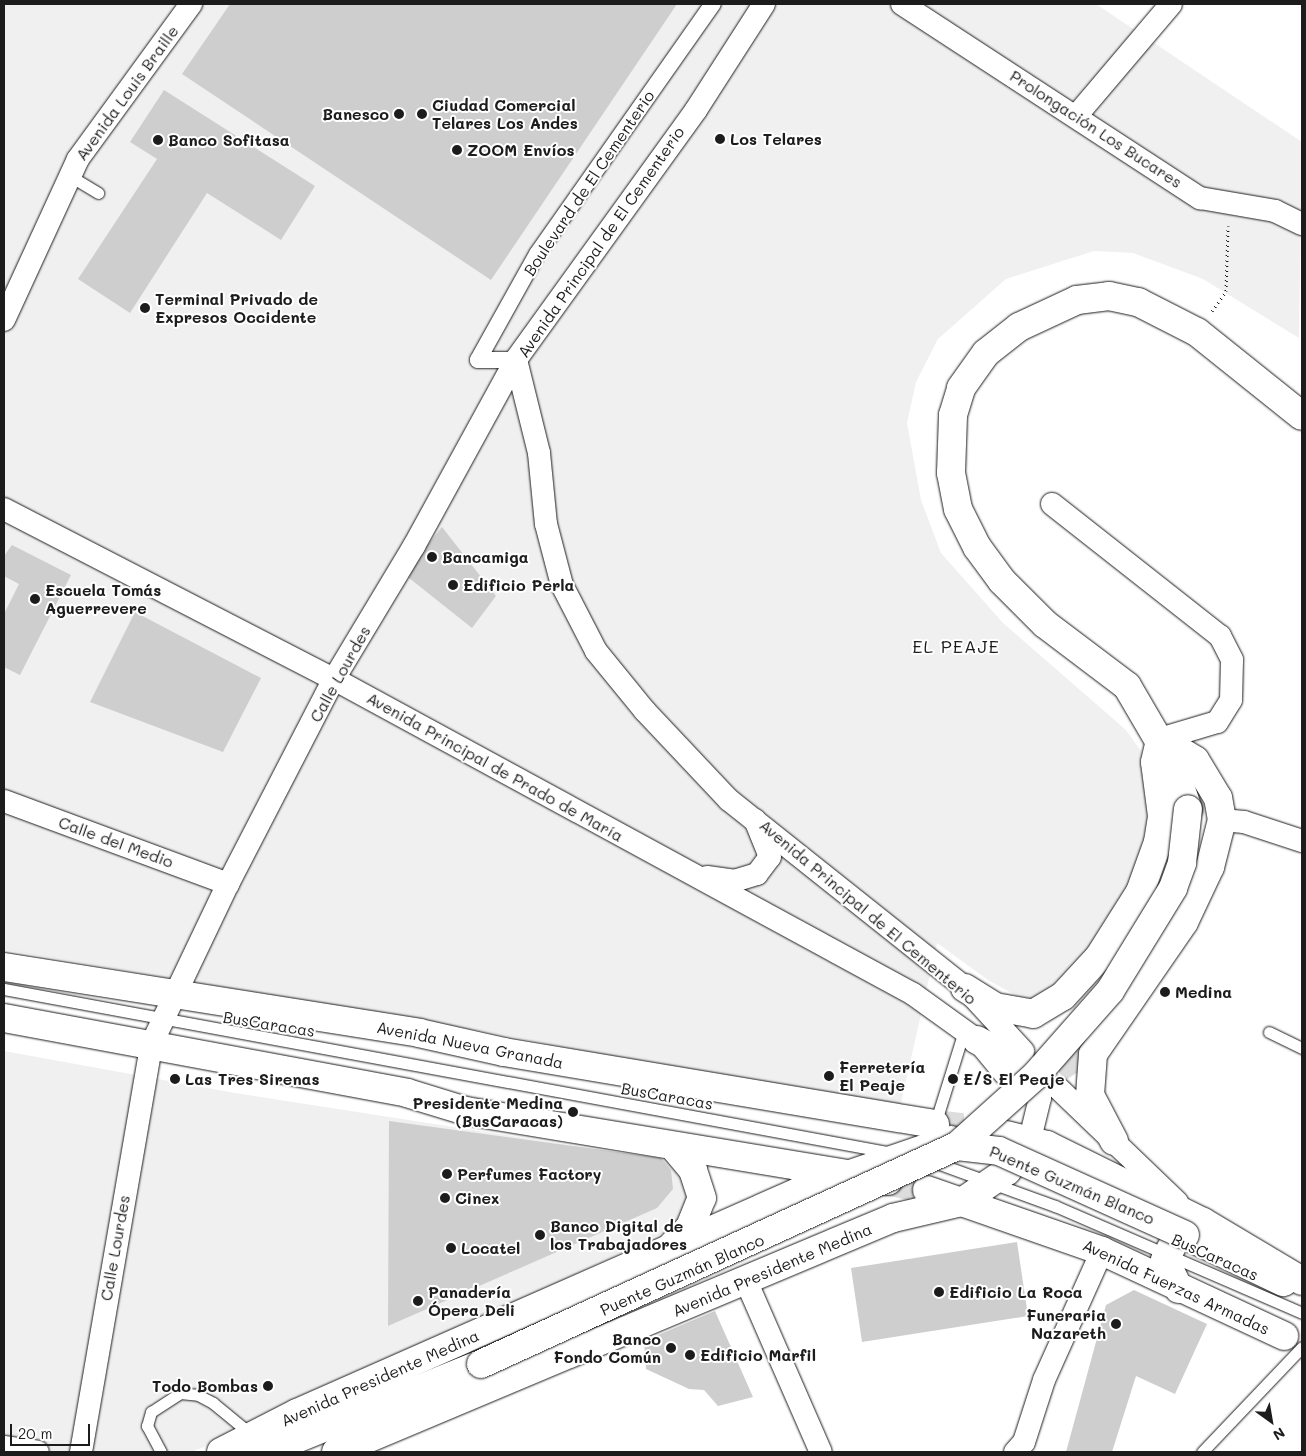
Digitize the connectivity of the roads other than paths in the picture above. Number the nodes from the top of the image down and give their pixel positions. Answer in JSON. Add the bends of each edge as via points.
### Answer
{"nodes":[{"id":1,"x":191,"y":4,"type":"edge"},
{"id":2,"x":713,"y":4,"type":"edge"},
{"id":3,"x":764,"y":4,"type":"edge"},
{"id":4,"x":902,"y":4,"type":"edge"},
{"id":5,"x":1171,"y":4,"type":"edge"},
{"id":6,"x":1077,"y":115,"type":"junction"},
{"id":7,"x":70,"y":176,"type":"junction"},
{"id":8,"x":98,"y":193,"type":"dead end"},
{"id":9,"x":1302,"y":224,"type":"edge"},
{"id":10,"x":4,"y":320,"type":"edge"},
{"id":11,"x":516,"y":360,"type":"junction"},
{"id":12,"x":1300,"y":412,"type":"edge"},
{"id":13,"x":1052,"y":504,"type":"dead end"},
{"id":14,"x":4,"y":509,"type":"edge"},
{"id":15,"x":334,"y":679,"type":"junction"},
{"id":16,"x":1160,"y":739,"type":"junction"},
{"id":17,"x":4,"y":801,"type":"edge"},
{"id":18,"x":754,"y":817,"type":"junction"},
{"id":19,"x":1222,"y":820,"type":"junction"},
{"id":20,"x":1302,"y":841,"type":"edge"},
{"id":21,"x":691,"y":874,"type":"junction"},
{"id":22,"x":228,"y":884,"type":"junction"},
{"id":23,"x":4,"y":967,"type":"edge"},
{"id":24,"x":965,"y":988,"type":"junction"},
{"id":25,"x":4,"y":989,"type":"edge"},
{"id":26,"x":176,"y":994,"type":"junction"},
{"id":27,"x":4,"y":1018,"type":"edge"},
{"id":28,"x":157,"y":1032,"type":"junction"},
{"id":29,"x":1269,"y":1032,"type":"dead end"},
{"id":30,"x":970,"y":1035,"type":"junction"},
{"id":31,"x":1302,"y":1048,"type":"edge"},
{"id":32,"x":1021,"y":1064,"type":"junction"},
{"id":33,"x":1058,"y":1088,"type":"dead end"},
{"id":34,"x":935,"y":1124,"type":"joint"},
{"id":35,"x":1030,"y":1139,"type":"junction"},
{"id":36,"x":1114,"y":1141,"type":"junction"},
{"id":37,"x":673,"y":1146,"type":"junction"},
{"id":38,"x":956,"y":1146,"type":"junction"},
{"id":39,"x":899,"y":1155,"type":"junction"},
{"id":40,"x":850,"y":1173,"type":"junction"},
{"id":41,"x":888,"y":1181,"type":"tunnel mouth"},
{"id":42,"x":994,"y":1182,"type":"junction"},
{"id":43,"x":927,"y":1190,"type":"tunnel mouth"},
{"id":44,"x":962,"y":1202,"type":"junction"},
{"id":45,"x":1185,"y":1237,"type":"junction"},
{"id":46,"x":668,"y":1250,"type":"junction"},
{"id":47,"x":1102,"y":1251,"type":"junction"},
{"id":48,"x":1302,"y":1281,"type":"edge"},
{"id":49,"x":747,"y":1282,"type":"junction"},
{"id":50,"x":1179,"y":1288,"type":"junction"},
{"id":51,"x":1302,"y":1291,"type":"edge"},
{"id":52,"x":1302,"y":1313,"type":"edge"},
{"id":53,"x":1293,"y":1342,"type":"edge"},
{"id":54,"x":259,"y":1444,"type":"edge"},
{"id":55,"x":4,"y":1446,"type":"edge"},
{"id":56,"x":38,"y":1452,"type":"edge"},
{"id":57,"x":81,"y":1452,"type":"edge"},
{"id":58,"x":161,"y":1452,"type":"edge"},
{"id":59,"x":221,"y":1452,"type":"edge"},
{"id":60,"x":336,"y":1452,"type":"edge"},
{"id":61,"x":822,"y":1452,"type":"edge"},
{"id":62,"x":1016,"y":1452,"type":"edge"},
{"id":63,"x":1202,"y":1452,"type":"edge"}],
"edges":[{"from":1,"to":7,"type":"street","name":"Avenida Louis Braille"},
{"from":2,"to":11,"type":"street","name":"Boulevard de El Cementerio","via":[[536,254],[478,360]]},
{"from":3,"to":11,"type":"street","name":"Avenida Principal de El Cementerio","via":[[696,110]]},
{"from":4,"to":6,"type":"street","name":"Prolongación Los Bucares"},
{"from":5,"to":6,"type":"street"},
{"from":6,"to":9,"type":"street","name":"Prolongación Los Bucares","via":[[1200,198],[1275,211]]},
{"from":7,"to":8,"type":"lane"},
{"from":7,"to":10,"type":"street","name":"Avenida Louis Braille"},
{"from":11,"to":15,"type":"street","name":"Calle Lourdes","via":[[414,546]]},
{"from":11,"to":18,"type":"street","name":"Avenida Principal de El Cementerio","via":[[539,453],[546,524],[562,585],[596,651],[729,800]]},
{"from":12,"to":16,"type":"street","name":"Puente Guzmán Blanco","via":[[1197,332],[1138,302],[1109,296],[1077,300],[1051,309],[986,353],[961,388],[949,447],[958,510],[982,554],[1045,624],[1127,686]]},
{"from":13,"to":16,"type":"street","via":[[1220,636],[1232,660],[1231,700],[1217,722]]},
{"from":14,"to":15,"type":"street","name":"Avenida Principal de Prado de María"},
{"from":15,"to":21,"type":"street","name":"Avenida Principal de Prado de María"},
{"from":15,"to":22,"type":"street","name":"Calle Lourdes"},
{"from":16,"to":19,"type":"street","via":[[1195,760],[1218,798]]},
{"from":16,"to":24,"type":"street","via":[[1155,762],[1162,816],[1158,842],[1140,892],[1099,957],[1063,996],[1033,1014],[995,1007]]},
{"from":16,"to":38,"type":"street","name":"Puente Guzmán Blanco","bridge":true,"via":[[1183,788],[1188,809],[1182,863],[1173,888],[1110,991],[1035,1076]]},
{"from":17,"to":22,"type":"street","name":"Calle del Medio"},
{"from":18,"to":21,"type":"street","name":"Avenida Principal de El Cementerio","via":[[770,857],[756,874],[734,882]]},
{"from":18,"to":24,"type":"street","name":"Avenida Principal de El Cementerio"},
{"from":19,"to":20,"type":"street","via":[[1244,822]]},
{"from":19,"to":36,"type":"street","via":[[1210,867],[1184,922],[1097,1043],[1088,1082],[1094,1109]]},
{"from":21,"to":30,"type":"street","name":"Avenida Principal de Prado de María","via":[[912,994]]},
{"from":22,"to":26,"type":"street","name":"Calle Lourdes"},
{"from":23,"to":26,"type":"street","name":"Avenida Nueva Granada"},
{"from":24,"to":32,"type":"street","name":"Avenida Principal de El Cementerio"},
{"from":25,"to":28,"type":"lane","name":"BusCaracas"},
{"from":26,"to":28,"type":"street","name":"Calle Lourdes"},
{"from":26,"to":34,"type":"street","name":"Avenida Nueva Granada"},
{"from":27,"to":28,"type":"street"},
{"from":28,"to":37,"type":"street","via":[[407,1093],[466,1111]]},
{"from":28,"to":39,"type":"lane","name":"BusCaracas"},
{"from":28,"to":57,"type":"street","name":"Calle Lourdes"},
{"from":29,"to":31,"type":"lane"},
{"from":30,"to":32,"type":"street"},
{"from":30,"to":34,"type":"lane"},
{"from":32,"to":35,"type":"street","via":[[1040,1098]]},
{"from":33,"to":36,"type":"street"},
{"from":35,"to":39,"type":"street","name":"Avenida Presidente Medina","via":[[986,1130]]},
{"from":35,"to":42,"type":"street"},
{"from":35,"to":45,"type":"street"},
{"from":36,"to":45,"type":"street","via":[[1156,1186]]},
{"from":37,"to":40,"type":"street"},
{"from":37,"to":46,"type":"street","via":[[693,1170],[702,1198],[690,1227]]},
{"from":38,"to":45,"type":"street","name":"Puente Guzmán Blanco","bridge":true,"via":[[998,1151]]},
{"from":38,"to":54,"type":"street","name":"Puente Guzmán Blanco","bridge":true,"via":[[834,1207],[481,1364]]},
{"from":39,"to":40,"type":"street","name":"Avenida Presidente Medina"},
{"from":39,"to":42,"type":"lane","name":"BusCaracas","via":[[954,1166]]},
{"from":40,"to":41,"type":"street"},
{"from":40,"to":46,"type":"street","name":"Avenida Presidente Medina"},
{"from":42,"to":44,"type":"street"},
{"from":42,"to":45,"type":"lane","name":"BusCaracas"},
{"from":43,"to":44,"type":"street","name":"Avenida Fuerzas Armadas"},
{"from":44,"to":47,"type":"street","name":"Avenida Fuerzas Armadas"},
{"from":44,"to":49,"type":"street","name":"Avenida Presidente Medina","via":[[893,1218]]},
{"from":45,"to":48,"type":"street"},
{"from":45,"to":50,"type":"street","via":[[1169,1274]]},
{"from":45,"to":51,"type":"street"},
{"from":45,"to":52,"type":"lane","name":"BusCaracas"},
{"from":46,"to":54,"type":"street","name":"Avenida Presidente Medina"},
{"from":47,"to":50,"type":"street","name":"Avenida Fuerzas Armadas"},
{"from":47,"to":62,"type":"street","via":[[1044,1380],[1024,1442]]},
{"from":49,"to":60,"type":"street","name":"Avenida Presidente Medina"},
{"from":49,"to":61,"type":"street"},
{"from":50,"to":53,"type":"street","name":"Avenida Fuerzas Armadas"},
{"from":53,"to":63,"type":"lane"},
{"from":54,"to":58,"type":"lane","via":[[214,1404],[198,1395],[180,1393],[151,1412],[147,1426]]},
{"from":54,"to":59,"type":"street","name":"Avenida Presidente Medina"},
{"from":55,"to":56,"type":"street"}]}
